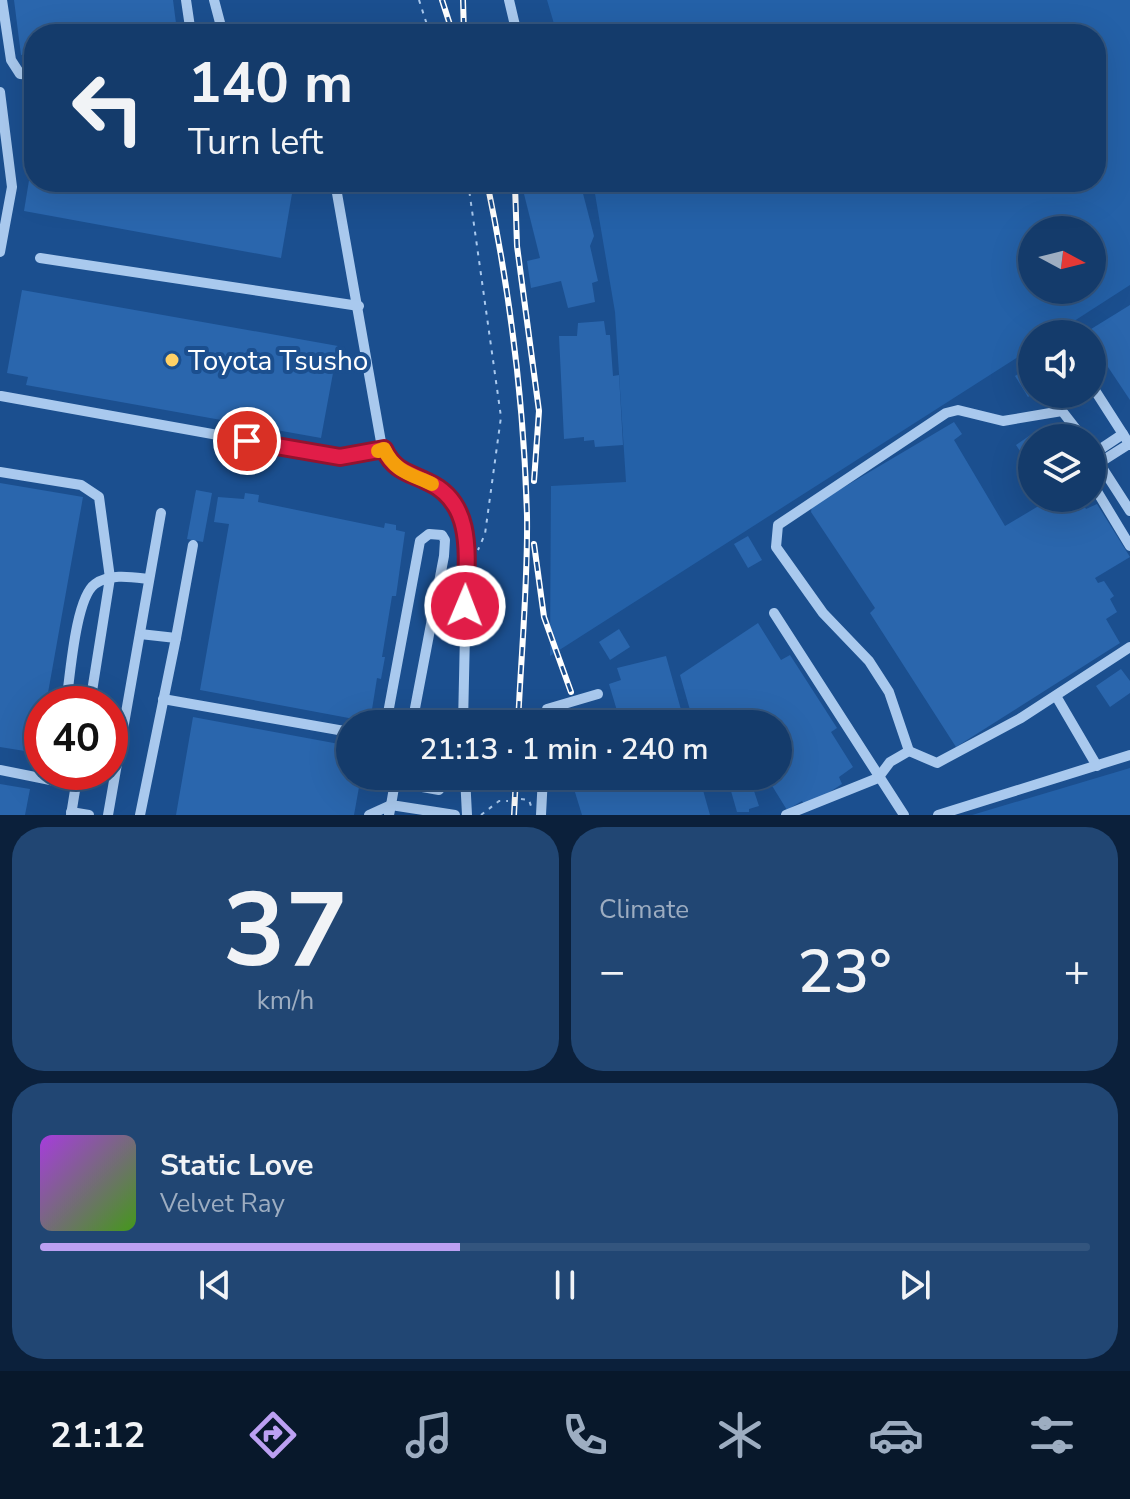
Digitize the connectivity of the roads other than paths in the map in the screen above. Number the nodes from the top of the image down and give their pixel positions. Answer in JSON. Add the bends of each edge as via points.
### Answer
{"nodes":[{"id":1,"x":2,"y":0,"type":"edge"},
{"id":2,"x":186,"y":0,"type":"edge"},
{"id":3,"x":214,"y":0,"type":"edge"},
{"id":4,"x":509,"y":0,"type":"edge"},
{"id":5,"x":190,"y":24,"type":"edge"},
{"id":6,"x":220,"y":24,"type":"edge"},
{"id":7,"x":515,"y":24,"type":"edge"},
{"id":8,"x":24,"y":74,"type":"edge"},
{"id":9,"x":0,"y":92,"type":"edge"},
{"id":10,"x":337,"y":192,"type":"edge"},
{"id":11,"x":0,"y":247,"type":"edge"},
{"id":12,"x":40,"y":258,"type":"dead end"},
{"id":13,"x":359,"y":306,"type":"junction"},
{"id":14,"x":1,"y":396,"type":"edge"},
{"id":15,"x":1106,"y":408,"type":"edge"},
{"id":16,"x":1074,"y":424,"type":"edge"},
{"id":17,"x":1127,"y":441,"type":"edge"},
{"id":18,"x":384,"y":449,"type":"junction"},
{"id":19,"x":1106,"y":452,"type":"edge"},
{"id":20,"x":0,"y":472,"type":"edge"},
{"id":21,"x":1106,"y":474,"type":"edge"},
{"id":22,"x":1106,"y":506,"type":"edge"},
{"id":23,"x":1130,"y":511,"type":"edge"},
{"id":24,"x":161,"y":513,"type":"dead end"},
{"id":25,"x":193,"y":545,"type":"dead end"},
{"id":26,"x":1130,"y":546,"type":"edge"},
{"id":27,"x":110,"y":578,"type":"junction"},
{"id":28,"x":149,"y":579,"type":"junction"},
{"id":29,"x":774,"y":613,"type":"dead end"},
{"id":30,"x":140,"y":634,"type":"junction"},
{"id":31,"x":176,"y":638,"type":"junction"},
{"id":32,"x":1130,"y":647,"type":"edge"},
{"id":33,"x":69,"y":686,"type":"edge"},
{"id":34,"x":93,"y":686,"type":"edge"},
{"id":35,"x":598,"y":694,"type":"dead end"},
{"id":36,"x":1056,"y":696,"type":"junction"},
{"id":37,"x":163,"y":699,"type":"junction"},
{"id":38,"x":128,"y":700,"type":"edge"},
{"id":39,"x":389,"y":710,"type":"edge"},
{"id":40,"x":415,"y":710,"type":"edge"},
{"id":41,"x":463,"y":710,"type":"edge"},
{"id":42,"x":547,"y":710,"type":"edge"},
{"id":43,"x":336,"y":730,"type":"edge"},
{"id":44,"x":909,"y":751,"type":"junction"},
{"id":45,"x":1130,"y":755,"type":"edge"},
{"id":46,"x":1097,"y":766,"type":"junction"},
{"id":47,"x":0,"y":770,"type":"edge"},
{"id":48,"x":24,"y":773,"type":"edge"},
{"id":49,"x":878,"y":778,"type":"junction"},
{"id":50,"x":74,"y":790,"type":"edge"},
{"id":51,"x":112,"y":790,"type":"edge"},
{"id":52,"x":393,"y":790,"type":"edge"},
{"id":53,"x":466,"y":790,"type":"edge"},
{"id":54,"x":540,"y":790,"type":"edge"},
{"id":55,"x":390,"y":810,"type":"edge"},
{"id":56,"x":536,"y":812,"type":"edge"},
{"id":57,"x":71,"y":814,"type":"edge"},
{"id":58,"x":89,"y":815,"type":"edge"},
{"id":59,"x":108,"y":815,"type":"edge"},
{"id":60,"x":140,"y":815,"type":"edge"},
{"id":61,"x":369,"y":815,"type":"edge"},
{"id":62,"x":455,"y":815,"type":"edge"},
{"id":63,"x":467,"y":815,"type":"edge"},
{"id":64,"x":786,"y":815,"type":"edge"},
{"id":65,"x":904,"y":815,"type":"edge"},
{"id":66,"x":938,"y":815,"type":"edge"}],
"edges":[{"from":1,"to":8,"type":"street","via":[[11,60]]},
{"from":2,"to":5,"type":"street"},
{"from":3,"to":6,"type":"street"},
{"from":4,"to":7,"type":"street"},
{"from":9,"to":11,"type":"street","via":[[12,174]]},
{"from":10,"to":13,"type":"street"},
{"from":12,"to":13,"type":"street"},
{"from":13,"to":18,"type":"street"},
{"from":14,"to":18,"type":"street","via":[[340,457]]},
{"from":15,"to":17,"type":"street"},
{"from":16,"to":44,"type":"street","via":[[1062,411],[1003,421],[958,410],[946,413],[778,525],[776,547],[823,613],[869,661],[889,692]]},
{"from":17,"to":19,"type":"street"},
{"from":18,"to":41,"type":"street","via":[[395,467],[440,489],[462,515],[467,542]]},
{"from":20,"to":27,"type":"street","via":[[93,489],[102,505]]},
{"from":21,"to":23,"type":"street"},
{"from":22,"to":26,"type":"street"},
{"from":24,"to":28,"type":"street"},
{"from":25,"to":31,"type":"street"},
{"from":27,"to":28,"type":"street"},
{"from":27,"to":33,"type":"street","via":[[88,590]]},
{"from":27,"to":34,"type":"street"},
{"from":28,"to":30,"type":"street"},
{"from":29,"to":49,"type":"street"},
{"from":30,"to":31,"type":"street"},
{"from":30,"to":38,"type":"street"},
{"from":31,"to":37,"type":"street"},
{"from":32,"to":36,"type":"street"},
{"from":35,"to":42,"type":"street"},
{"from":36,"to":44,"type":"street","via":[[937,763]]},
{"from":36,"to":46,"type":"street"},
{"from":37,"to":43,"type":"street"},
{"from":37,"to":60,"type":"street"},
{"from":39,"to":40,"type":"street","via":[[420,541],[437,534],[445,540],[444,556]]},
{"from":44,"to":49,"type":"street","via":[[890,762]]},
{"from":45,"to":46,"type":"street"},
{"from":46,"to":66,"type":"street"},
{"from":47,"to":48,"type":"street"},
{"from":49,"to":64,"type":"street"},
{"from":49,"to":65,"type":"street"},
{"from":50,"to":57,"type":"street"},
{"from":51,"to":59,"type":"street"},
{"from":52,"to":55,"type":"street"},
{"from":53,"to":63,"type":"street"},
{"from":54,"to":56,"type":"street"},
{"from":55,"to":61,"type":"street"},
{"from":55,"to":62,"type":"street"},
{"from":57,"to":58,"type":"street"}]}
